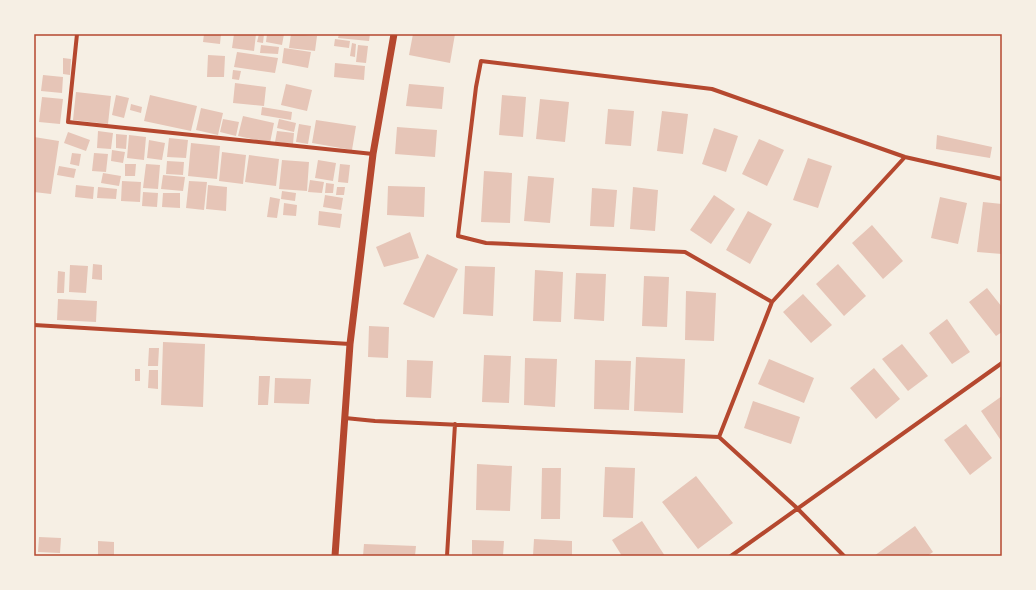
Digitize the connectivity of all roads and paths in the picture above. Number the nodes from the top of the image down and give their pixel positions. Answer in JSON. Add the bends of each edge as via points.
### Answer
{"nodes":[{"id":1,"x":77,"y":34,"type":"edge"},
{"id":2,"x":394,"y":34,"type":"edge"},
{"id":3,"x":373,"y":154,"type":"junction"},
{"id":4,"x":905,"y":157,"type":"junction"},
{"id":5,"x":1002,"y":179,"type":"edge"},
{"id":6,"x":772,"y":302,"type":"junction"},
{"id":7,"x":34,"y":325,"type":"edge"},
{"id":8,"x":350,"y":344,"type":"junction"},
{"id":9,"x":1002,"y":363,"type":"edge"},
{"id":10,"x":345,"y":418,"type":"junction"},
{"id":11,"x":456,"y":424,"type":"junction"},
{"id":12,"x":719,"y":437,"type":"junction"},
{"id":13,"x":797,"y":508,"type":"junction"},
{"id":14,"x":335,"y":556,"type":"edge"},
{"id":15,"x":447,"y":556,"type":"edge"},
{"id":16,"x":731,"y":556,"type":"edge"},
{"id":17,"x":844,"y":556,"type":"edge"}],
"edges":[{"from":1,"to":3,"type":"street","via":[[68,122]]},
{"from":2,"to":3,"type":"street"},
{"from":3,"to":8,"type":"street"},
{"from":4,"to":5,"type":"street"},
{"from":4,"to":6,"type":"street"},
{"from":4,"to":6,"type":"street","via":[[712,89],[481,61],[458,236],[486,243],[685,252]]},
{"from":6,"to":12,"type":"street"},
{"from":7,"to":8,"type":"street"},
{"from":8,"to":10,"type":"street"},
{"from":9,"to":13,"type":"street"},
{"from":10,"to":11,"type":"street"},
{"from":10,"to":14,"type":"street"},
{"from":11,"to":12,"type":"street"},
{"from":11,"to":15,"type":"street"},
{"from":12,"to":13,"type":"street"},
{"from":13,"to":16,"type":"street"},
{"from":13,"to":17,"type":"street"}]}
